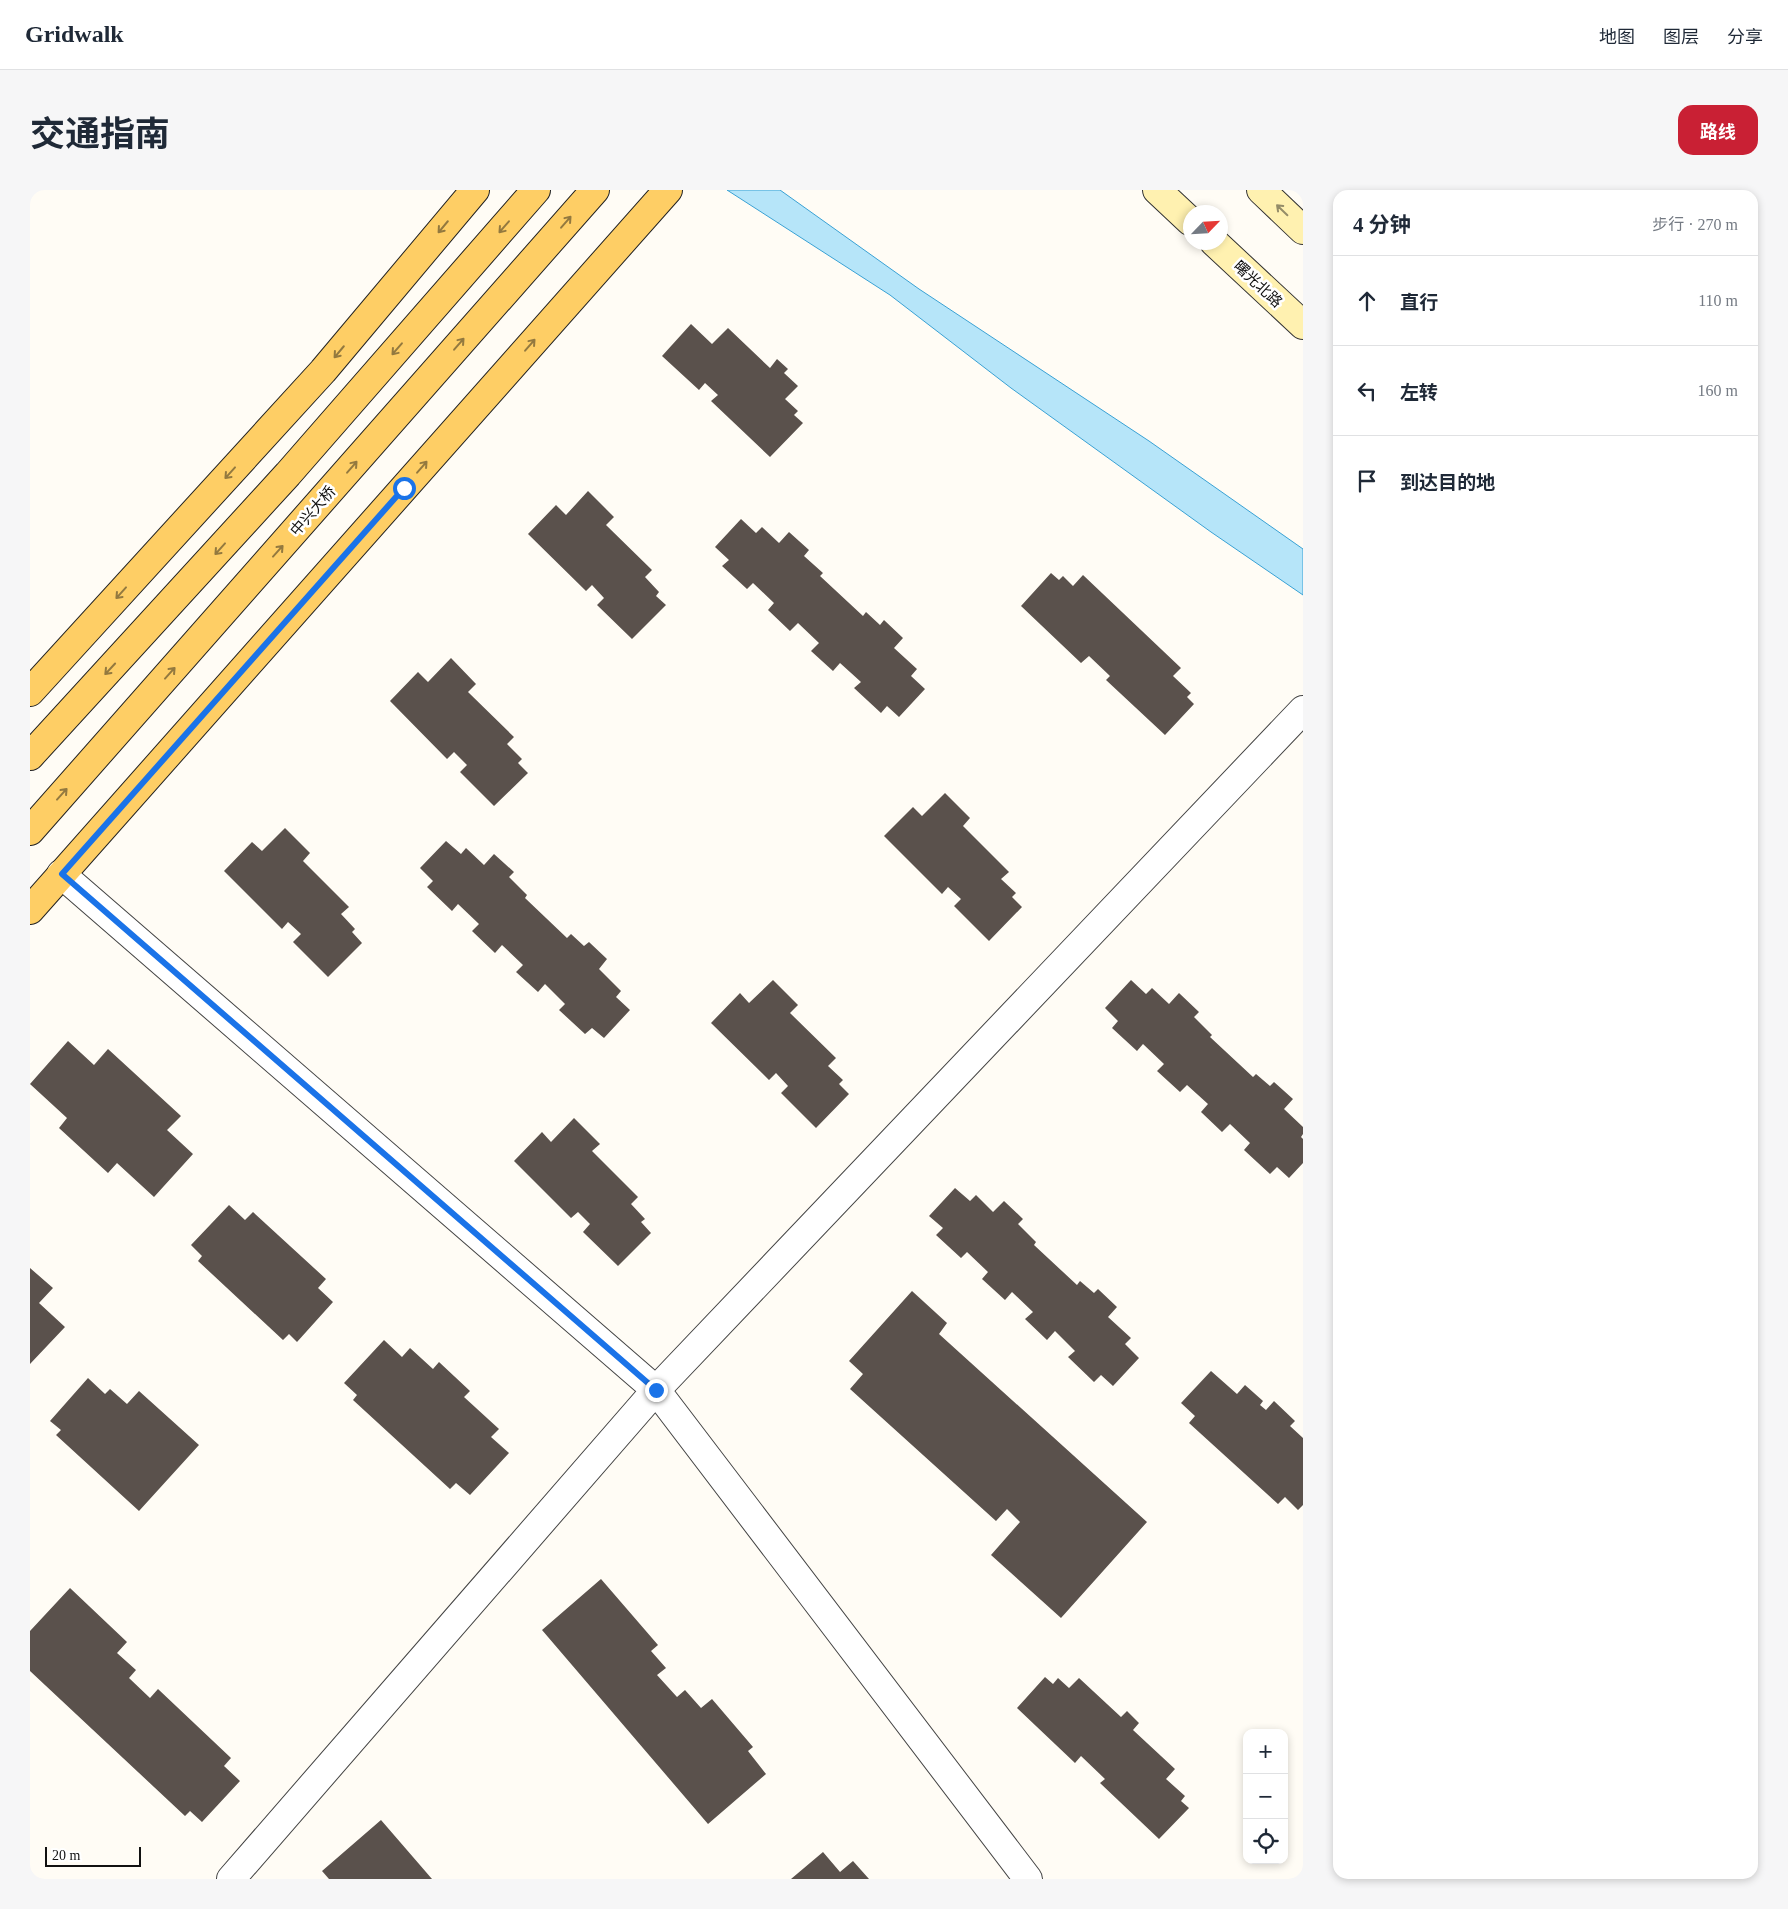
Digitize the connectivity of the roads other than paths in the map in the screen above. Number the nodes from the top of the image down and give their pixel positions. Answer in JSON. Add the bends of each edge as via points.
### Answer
{"nodes":[{"id":1,"x":474,"y":190,"type":"edge"},
{"id":2,"x":536,"y":190,"type":"edge"},
{"id":3,"x":594,"y":190,"type":"edge"},
{"id":4,"x":668,"y":190,"type":"edge"},
{"id":5,"x":1157,"y":190,"type":"edge"},
{"id":6,"x":1261,"y":190,"type":"edge"},
{"id":7,"x":1183,"y":214,"type":"edge"},
{"id":8,"x":1303,"y":230,"type":"edge"},
{"id":9,"x":1223,"y":250,"type":"edge"},
{"id":10,"x":1303,"y":325,"type":"edge"},
{"id":11,"x":30,"y":692,"type":"edge"},
{"id":12,"x":1303,"y":710,"type":"edge"},
{"id":13,"x":30,"y":756,"type":"edge"},
{"id":14,"x":30,"y":831,"type":"edge"},
{"id":15,"x":62,"y":874,"type":"junction"},
{"id":16,"x":30,"y":910,"type":"edge"},
{"id":17,"x":656,"y":1390,"type":"junction"},
{"id":18,"x":231,"y":1879,"type":"edge"},
{"id":19,"x":1028,"y":1879,"type":"edge"}],
"edges":[{"from":1,"to":11,"type":"main road","one_way":true,"via":[[323,371]]},
{"from":2,"to":13,"type":"main road","one_way":true,"via":[[288,474]]},
{"from":14,"to":3,"type":"main road","name":"中兴大桥","one_way":true},
{"from":15,"to":4,"type":"main road","one_way":true},
{"from":5,"to":7,"type":"main road"},
{"from":8,"to":6,"type":"main road","one_way":true},
{"from":9,"to":10,"type":"main road","name":"曙光北路"},
{"from":12,"to":17,"type":"street"},
{"from":15,"to":16,"type":"main road"},
{"from":15,"to":17,"type":"street"},
{"from":17,"to":18,"type":"street"},
{"from":17,"to":19,"type":"street"}]}
